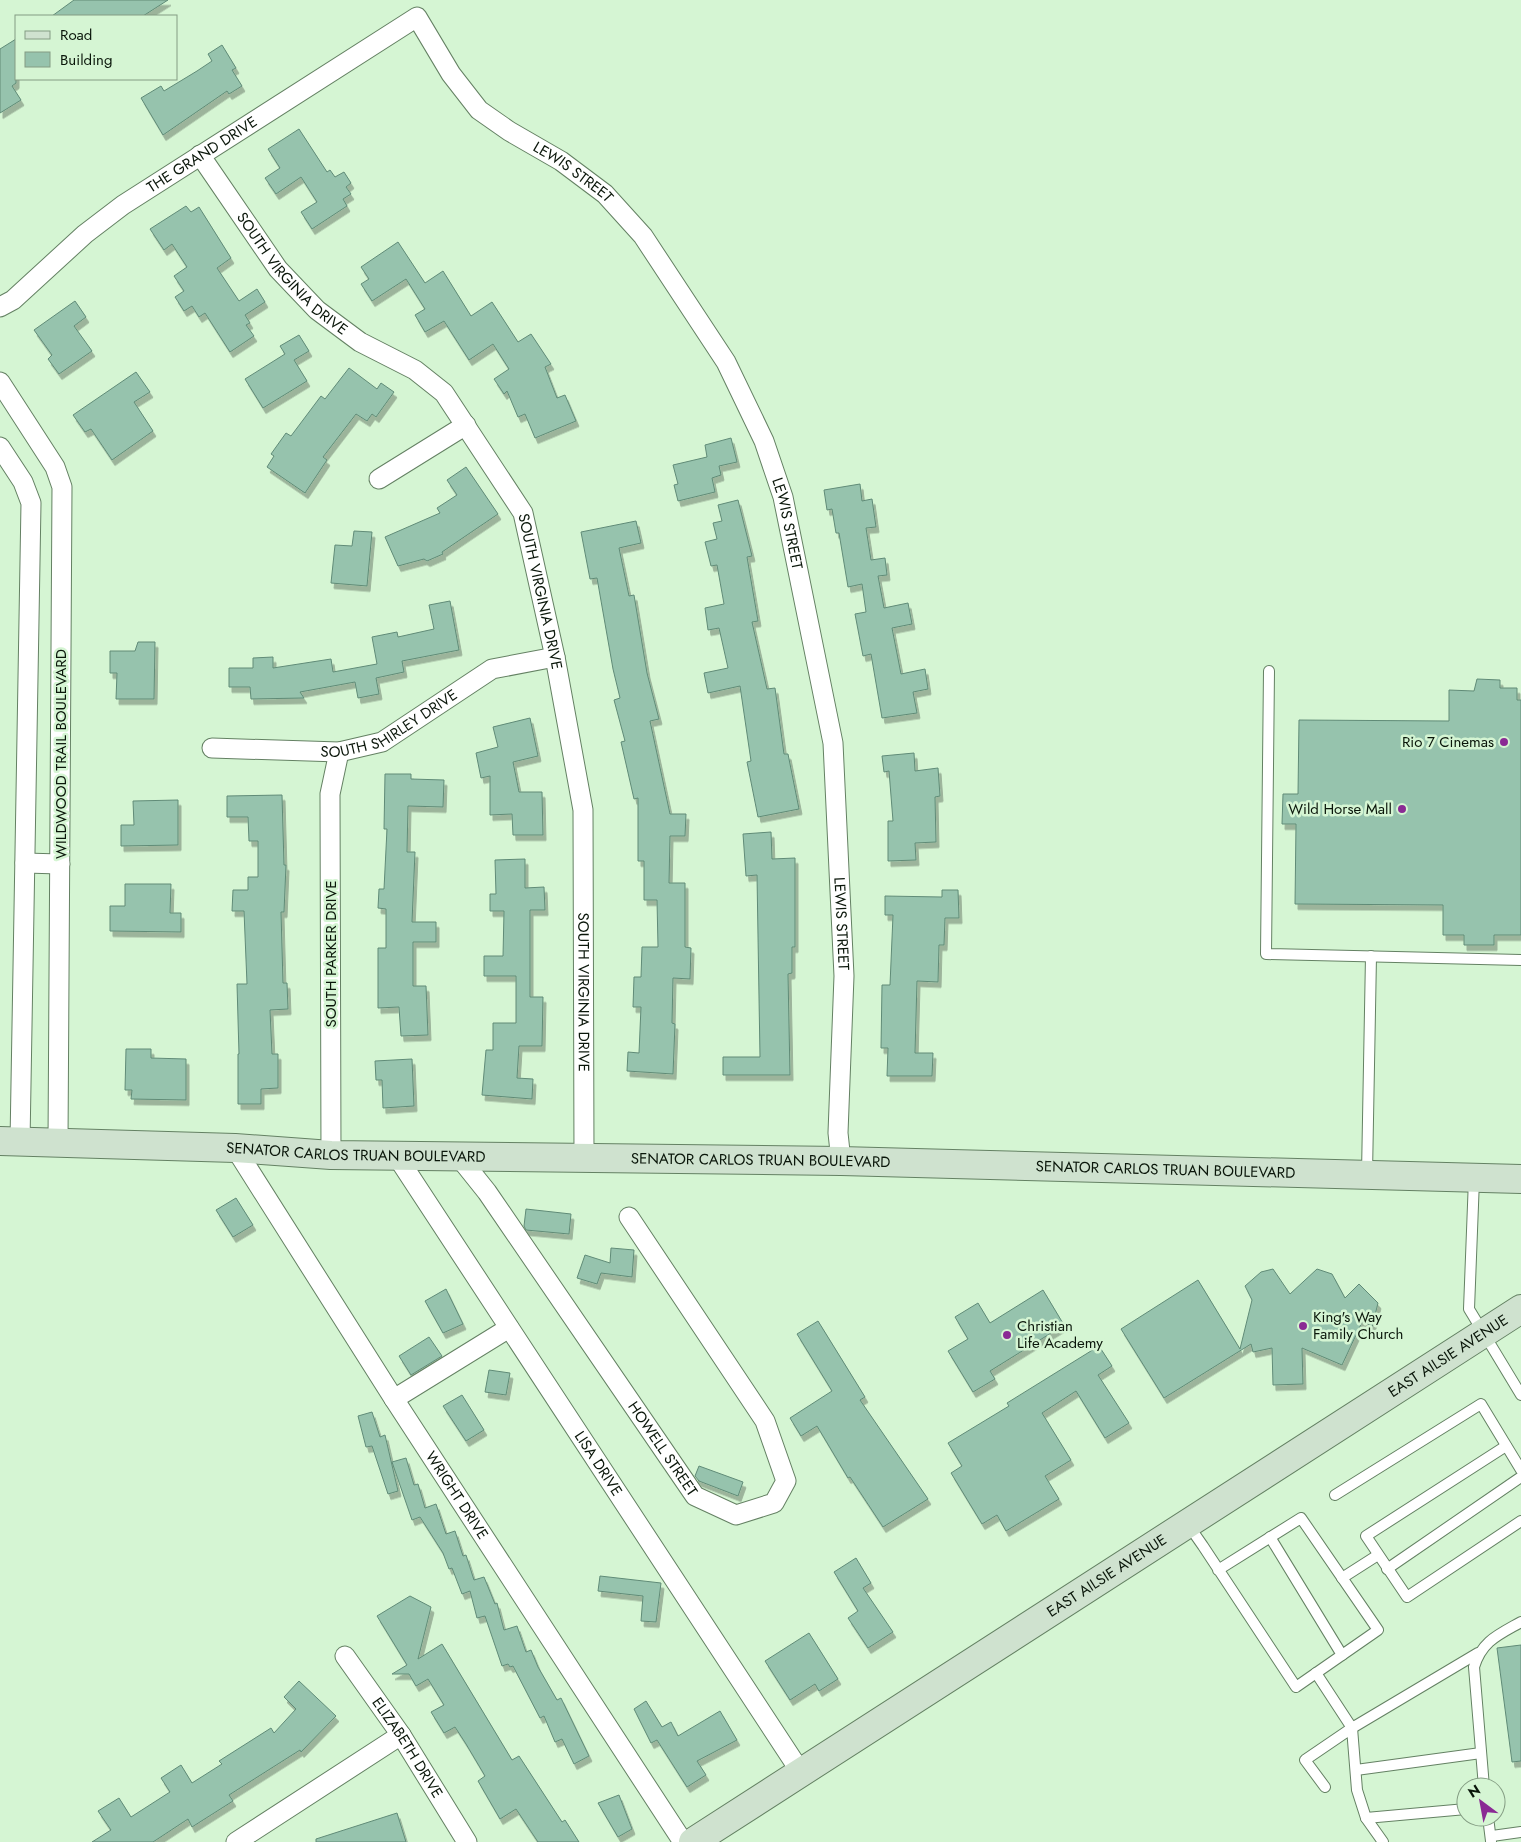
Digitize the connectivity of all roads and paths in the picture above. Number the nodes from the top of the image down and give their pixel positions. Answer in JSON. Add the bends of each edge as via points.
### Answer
{"nodes":[{"id":1,"x":417,"y":17,"type":"joint"},
{"id":2,"x":200,"y":155,"type":"junction"},
{"id":3,"x":0,"y":307,"type":"edge"},
{"id":4,"x":0,"y":382,"type":"edge"},
{"id":5,"x":466,"y":425,"type":"junction"},
{"id":6,"x":0,"y":447,"type":"edge"},
{"id":7,"x":379,"y":479,"type":"dead end"},
{"id":8,"x":29,"y":599,"type":"junction"},
{"id":9,"x":62,"y":600,"type":"junction"},
{"id":10,"x":555,"y":657,"type":"junction"},
{"id":11,"x":1270,"y":671,"type":"dead end"},
{"id":12,"x":212,"y":748,"type":"dead end"},
{"id":13,"x":338,"y":752,"type":"junction"},
{"id":14,"x":25,"y":864,"type":"junction"},
{"id":15,"x":60,"y":864,"type":"junction"},
{"id":16,"x":1370,"y":956,"type":"junction"},
{"id":17,"x":1521,"y":960,"type":"edge"},
{"id":18,"x":10,"y":1141,"type":"edge"},
{"id":19,"x":58,"y":1142,"type":"junction"},
{"id":20,"x":235,"y":1148,"type":"junction"},
{"id":21,"x":331,"y":1155,"type":"junction"},
{"id":22,"x":396,"y":1155,"type":"junction"},
{"id":23,"x":459,"y":1157,"type":"junction"},
{"id":24,"x":584,"y":1158,"type":"junction"},
{"id":25,"x":841,"y":1161,"type":"junction"},
{"id":26,"x":1367,"y":1175,"type":"junction"},
{"id":27,"x":1474,"y":1178,"type":"junction"},
{"id":28,"x":1521,"y":1179,"type":"edge"},
{"id":29,"x":629,"y":1217,"type":"dead end"},
{"id":30,"x":1521,"y":1308,"type":"edge"},
{"id":31,"x":509,"y":1328,"type":"junction"},
{"id":32,"x":1483,"y":1333,"type":"junction"},
{"id":33,"x":1520,"y":1390,"type":"edge"},
{"id":34,"x":394,"y":1398,"type":"junction"},
{"id":35,"x":1506,"y":1446,"type":"junction"},
{"id":36,"x":1521,"y":1470,"type":"edge"},
{"id":37,"x":1521,"y":1477,"type":"edge"},
{"id":38,"x":1335,"y":1495,"type":"dead end"},
{"id":39,"x":1521,"y":1521,"type":"edge"},
{"id":40,"x":1187,"y":1523,"type":"junction"},
{"id":41,"x":1270,"y":1538,"type":"junction"},
{"id":42,"x":1378,"y":1555,"type":"junction"},
{"id":43,"x":1387,"y":1569,"type":"junction"},
{"id":44,"x":1218,"y":1570,"type":"junction"},
{"id":45,"x":1342,"y":1578,"type":"junction"},
{"id":46,"x":1521,"y":1622,"type":"edge"},
{"id":47,"x":1478,"y":1653,"type":"junction"},
{"id":48,"x":1342,"y":1655,"type":"junction"},
{"id":49,"x":345,"y":1656,"type":"dead end"},
{"id":50,"x":1316,"y":1673,"type":"junction"},
{"id":51,"x":1352,"y":1728,"type":"junction"},
{"id":52,"x":401,"y":1735,"type":"junction"},
{"id":53,"x":1481,"y":1753,"type":"junction"},
{"id":54,"x":1356,"y":1770,"type":"junction"},
{"id":55,"x":800,"y":1771,"type":"junction"},
{"id":56,"x":1483,"y":1777,"type":"edge"},
{"id":57,"x":1325,"y":1788,"type":"dead end"},
{"id":58,"x":1456,"y":1810,"type":"edge"},
{"id":59,"x":1366,"y":1818,"type":"junction"},
{"id":60,"x":1521,"y":1832,"type":"edge"},
{"id":61,"x":1491,"y":1839,"type":"edge"},
{"id":62,"x":236,"y":1842,"type":"edge"},
{"id":63,"x":467,"y":1842,"type":"edge"},
{"id":64,"x":683,"y":1842,"type":"edge"},
{"id":65,"x":693,"y":1842,"type":"edge"},
{"id":66,"x":1383,"y":1842,"type":"edge"}],
"edges":[{"from":1,"to":2,"type":"street","name":"THE GRAND DRIVE"},
{"from":1,"to":25,"type":"street","name":"LEWIS STREET","via":[[451,74],[479,110],[508,131],[561,161],[605,194],[643,236],[726,362],[764,441],[783,497],[833,743],[844,976],[838,1133]]},
{"from":2,"to":3,"type":"street","name":"THE GRAND DRIVE","via":[[123,205]]},
{"from":2,"to":5,"type":"street","name":"SOUTH VIRGINIA DRIVE","via":[[278,269],[317,310],[360,342],[415,370],[444,393]]},
{"from":4,"to":9,"type":"street","name":"WILDWOOD TRAIL BOULEVARD","via":[[55,467],[62,487]]},
{"from":5,"to":7,"type":"street"},
{"from":5,"to":10,"type":"street","name":"SOUTH VIRGINIA DRIVE","via":[[524,514]]},
{"from":6,"to":8,"type":"street","via":[[23,482],[31,503]]},
{"from":8,"to":9,"type":"street"},
{"from":8,"to":14,"type":"street"},
{"from":9,"to":15,"type":"street","name":"WILDWOOD TRAIL BOULEVARD"},
{"from":10,"to":13,"type":"street","name":"SOUTH SHIRLEY DRIVE","via":[[492,669],[382,742]]},
{"from":10,"to":24,"type":"street","name":"SOUTH VIRGINIA DRIVE","via":[[582,810]]},
{"from":11,"to":16,"type":"lane","via":[[1266,954]]},
{"from":12,"to":13,"type":"street","name":"SOUTH SHIRLEY DRIVE"},
{"from":13,"to":21,"type":"street","name":"SOUTH PARKER DRIVE","via":[[330,794]]},
{"from":14,"to":15,"type":"street"},
{"from":14,"to":18,"type":"street"},
{"from":15,"to":19,"type":"street","name":"WILDWOOD TRAIL BOULEVARD"},
{"from":16,"to":17,"type":"lane"},
{"from":16,"to":26,"type":"lane"},
{"from":18,"to":19,"type":"main road","name":"SENATOR CARLOS TRUAN BOULEVARD"},
{"from":19,"to":20,"type":"main road","name":"SENATOR CARLOS TRUAN BOULEVARD"},
{"from":20,"to":21,"type":"main road","name":"SENATOR CARLOS TRUAN BOULEVARD"},
{"from":20,"to":34,"type":"street","name":"WRIGHT DRIVE"},
{"from":21,"to":22,"type":"main road","name":"SENATOR CARLOS TRUAN BOULEVARD"},
{"from":22,"to":23,"type":"main road","name":"SENATOR CARLOS TRUAN BOULEVARD"},
{"from":22,"to":31,"type":"street","name":"LISA DRIVE"},
{"from":23,"to":24,"type":"main road","name":"SENATOR CARLOS TRUAN BOULEVARD"},
{"from":23,"to":29,"type":"street","name":"HOWELL STREET","via":[[488,1192],[695,1496],[736,1515],[774,1503],[786,1481],[765,1421]]},
{"from":24,"to":25,"type":"main road","name":"SENATOR CARLOS TRUAN BOULEVARD"},
{"from":25,"to":26,"type":"main road","name":"SENATOR CARLOS TRUAN BOULEVARD"},
{"from":26,"to":27,"type":"main road","name":"SENATOR CARLOS TRUAN BOULEVARD"},
{"from":27,"to":28,"type":"main road","name":"SENATOR CARLOS TRUAN BOULEVARD"},
{"from":27,"to":32,"type":"lane","via":[[1469,1309]]},
{"from":30,"to":32,"type":"main road","name":"EAST AILSIE AVENUE"},
{"from":31,"to":34,"type":"street"},
{"from":31,"to":55,"type":"street","name":"LISA DRIVE"},
{"from":32,"to":33,"type":"lane"},
{"from":32,"to":40,"type":"main road","name":"EAST AILSIE AVENUE"},
{"from":34,"to":64,"type":"street","name":"WRIGHT DRIVE"},
{"from":35,"to":36,"type":"lane"},
{"from":35,"to":38,"type":"lane","via":[[1481,1404]]},
{"from":35,"to":42,"type":"lane","via":[[1366,1536]]},
{"from":37,"to":43,"type":"lane"},
{"from":39,"to":43,"type":"lane","via":[[1407,1597]]},
{"from":40,"to":44,"type":"lane"},
{"from":40,"to":55,"type":"main road","name":"EAST AILSIE AVENUE"},
{"from":41,"to":44,"type":"lane"},
{"from":41,"to":45,"type":"lane","via":[[1301,1518]]},
{"from":41,"to":48,"type":"lane"},
{"from":42,"to":43,"type":"lane"},
{"from":42,"to":45,"type":"lane"},
{"from":44,"to":50,"type":"lane","via":[[1296,1687]]},
{"from":45,"to":48,"type":"lane","via":[[1378,1630]]},
{"from":46,"to":47,"type":"lane","via":[[1491,1638]]},
{"from":47,"to":51,"type":"lane"},
{"from":47,"to":53,"type":"lane","via":[[1474,1668]]},
{"from":48,"to":50,"type":"lane"},
{"from":49,"to":52,"type":"street","name":"ELIZABETH DRIVE"},
{"from":50,"to":51,"type":"lane"},
{"from":51,"to":54,"type":"lane"},
{"from":51,"to":57,"type":"lane","via":[[1305,1760]]},
{"from":52,"to":62,"type":"street"},
{"from":52,"to":63,"type":"street","name":"ELIZABETH DRIVE"},
{"from":53,"to":54,"type":"lane"},
{"from":53,"to":56,"type":"lane"},
{"from":54,"to":59,"type":"lane","via":[[1357,1790]]},
{"from":55,"to":65,"type":"main road","name":"EAST AILSIE AVENUE"},
{"from":58,"to":59,"type":"lane"},
{"from":59,"to":66,"type":"lane"},
{"from":60,"to":61,"type":"lane"}]}
